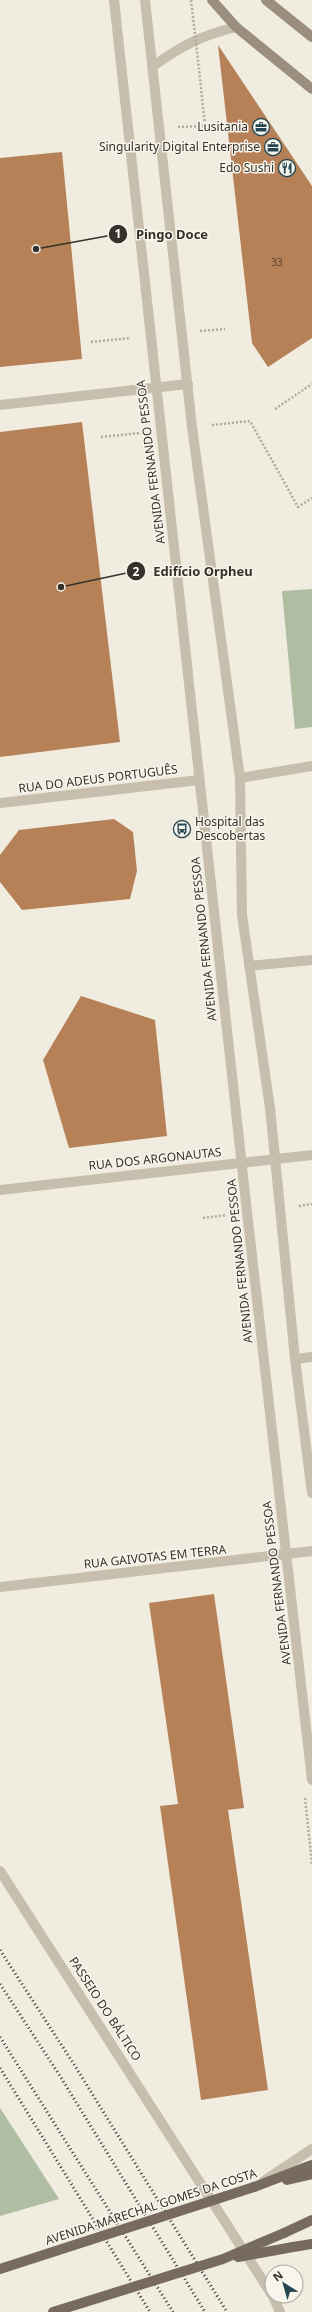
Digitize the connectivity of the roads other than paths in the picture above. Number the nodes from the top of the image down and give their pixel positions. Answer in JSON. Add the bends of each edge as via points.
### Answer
{"nodes":[{"id":1,"x":114,"y":0,"type":"edge"},
{"id":2,"x":145,"y":0,"type":"edge"},
{"id":3,"x":212,"y":0,"type":"edge"},
{"id":4,"x":266,"y":0,"type":"edge"},
{"id":5,"x":236,"y":27,"type":"junction"},
{"id":6,"x":312,"y":37,"type":"edge"},
{"id":7,"x":152,"y":68,"type":"junction"},
{"id":8,"x":312,"y":89,"type":"edge"},
{"id":9,"x":188,"y":384,"type":"junction"},
{"id":10,"x":155,"y":386,"type":"junction"},
{"id":11,"x":0,"y":405,"type":"edge"},
{"id":12,"x":312,"y":766,"type":"edge"},
{"id":13,"x":240,"y":778,"type":"junction"},
{"id":14,"x":199,"y":780,"type":"junction"},
{"id":15,"x":0,"y":803,"type":"edge"},
{"id":16,"x":312,"y":960,"type":"edge"},
{"id":17,"x":249,"y":966,"type":"junction"},
{"id":18,"x":312,"y":1155,"type":"edge"},
{"id":19,"x":276,"y":1159,"type":"junction"},
{"id":20,"x":242,"y":1163,"type":"junction"},
{"id":21,"x":0,"y":1190,"type":"edge"},
{"id":22,"x":312,"y":1357,"type":"edge"},
{"id":23,"x":295,"y":1359,"type":"junction"},
{"id":24,"x":312,"y":1493,"type":"edge"},
{"id":25,"x":312,"y":1551,"type":"edge"},
{"id":26,"x":285,"y":1555,"type":"junction"},
{"id":27,"x":0,"y":1587,"type":"edge"},
{"id":28,"x":312,"y":1780,"type":"edge"},
{"id":29,"x":0,"y":1871,"type":"edge"},
{"id":30,"x":312,"y":2149,"type":"edge"},
{"id":31,"x":312,"y":2165,"type":"edge"},
{"id":32,"x":312,"y":2174,"type":"edge"},
{"id":33,"x":254,"y":2187,"type":"junction"},
{"id":34,"x":312,"y":2220,"type":"edge"},
{"id":35,"x":312,"y":2244,"type":"edge"},
{"id":36,"x":222,"y":2259,"type":"junction"},
{"id":37,"x":0,"y":2269,"type":"edge"},
{"id":38,"x":264,"y":2282,"type":"edge"},
{"id":39,"x":53,"y":2312,"type":"edge"}],
"edges":[{"from":1,"to":10,"type":"street","name":"AVENIDA FERNANDO PESSOA"},
{"from":2,"to":7,"type":"street"},
{"from":3,"to":5,"type":"main road"},
{"from":4,"to":6,"type":"main road"},
{"from":5,"to":7,"type":"street","via":[[206,35],[177,49]]},
{"from":5,"to":8,"type":"main road"},
{"from":7,"to":9,"type":"street"},
{"from":9,"to":10,"type":"street"},
{"from":9,"to":13,"type":"street"},
{"from":10,"to":11,"type":"street"},
{"from":10,"to":14,"type":"street","name":"AVENIDA FERNANDO PESSOA"},
{"from":12,"to":13,"type":"street"},
{"from":13,"to":17,"type":"street","via":[[242,915]]},
{"from":14,"to":15,"type":"street","name":"RUA DO ADEUS PORTUGUÊS"},
{"from":14,"to":20,"type":"street","name":"AVENIDA FERNANDO PESSOA"},
{"from":16,"to":17,"type":"street"},
{"from":17,"to":19,"type":"street"},
{"from":18,"to":19,"type":"street","name":"RUA DOS ARGONAUTAS"},
{"from":19,"to":20,"type":"street","name":"RUA DOS ARGONAUTAS"},
{"from":19,"to":23,"type":"street"},
{"from":20,"to":21,"type":"street","name":"RUA DOS ARGONAUTAS"},
{"from":20,"to":26,"type":"street","name":"AVENIDA FERNANDO PESSOA"},
{"from":22,"to":23,"type":"street"},
{"from":23,"to":24,"type":"street"},
{"from":25,"to":26,"type":"street","name":"RUA GAIVOTAS EM TERRA"},
{"from":26,"to":27,"type":"street","name":"RUA GAIVOTAS EM TERRA"},
{"from":26,"to":28,"type":"street","name":"AVENIDA FERNANDO PESSOA","via":[[293,1604]]},
{"from":29,"to":38,"type":"street","name":"PASSEIO DO BÁLTICO"},
{"from":30,"to":33,"type":"street"},
{"from":31,"to":33,"type":"main road"},
{"from":32,"to":33,"type":"main road","name":"AVENIDA MARECHAL GOMES DA COSTA"},
{"from":33,"to":37,"type":"main road","name":"AVENIDA MARECHAL GOMES DA COSTA","bridge":true},
{"from":34,"to":36,"type":"main road","bridge":true},
{"from":35,"to":36,"type":"main road","bridge":true},
{"from":36,"to":39,"type":"main road","bridge":true}]}
